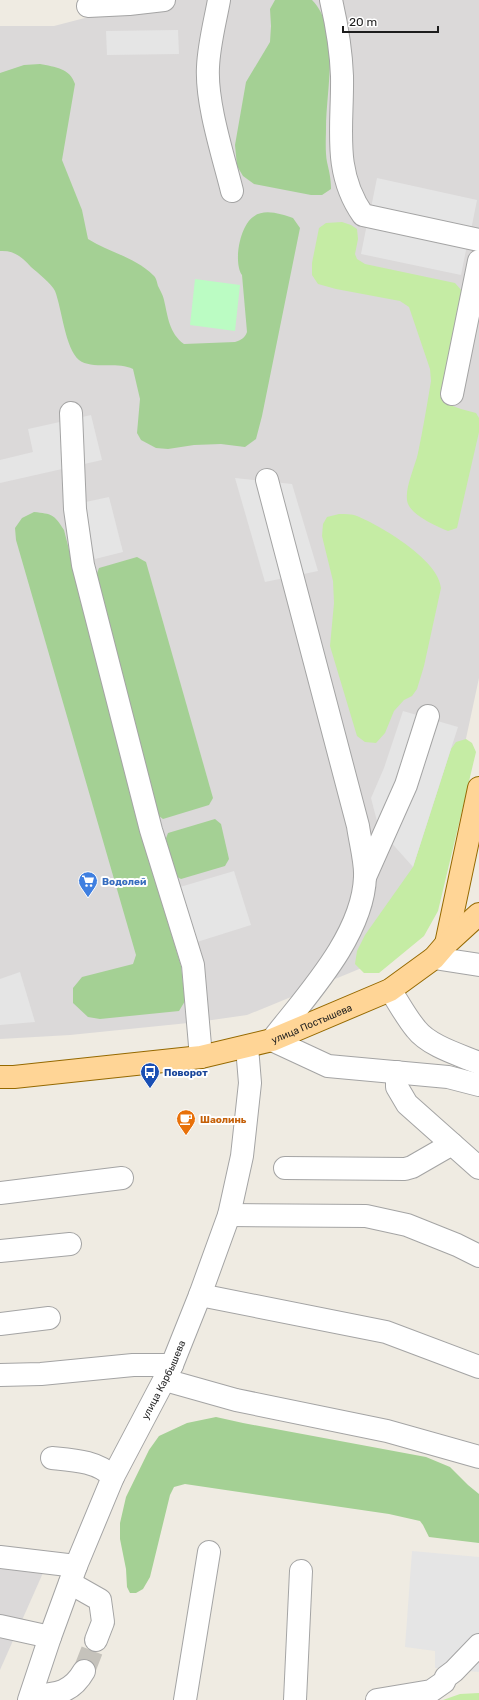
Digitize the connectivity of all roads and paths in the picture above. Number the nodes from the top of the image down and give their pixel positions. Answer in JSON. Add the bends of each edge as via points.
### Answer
{"nodes":[{"id":1,"x":164,"y":0,"type":"edge"},
{"id":2,"x":219,"y":0,"type":"edge"},
{"id":3,"x":331,"y":0,"type":"edge"},
{"id":4,"x":88,"y":6,"type":"dead end"},
{"id":5,"x":232,"y":191,"type":"dead end"},
{"id":6,"x":479,"y":240,"type":"edge"},
{"id":7,"x":479,"y":261,"type":"edge"},
{"id":8,"x":452,"y":394,"type":"dead end"},
{"id":9,"x":71,"y":413,"type":"dead end"},
{"id":10,"x":267,"y":480,"type":"dead end"},
{"id":11,"x":428,"y":716,"type":"dead end"},
{"id":12,"x":479,"y":788,"type":"edge"},
{"id":13,"x":365,"y":877,"type":"junction"},
{"id":14,"x":479,"y":914,"type":"edge"},
{"id":15,"x":440,"y":951,"type":"junction"},
{"id":16,"x":479,"y":965,"type":"edge"},
{"id":17,"x":390,"y":990,"type":"junction"},
{"id":18,"x":272,"y":1040,"type":"junction"},
{"id":19,"x":247,"y":1047,"type":"junction"},
{"id":20,"x":201,"y":1057,"type":"junction"},
{"id":21,"x":479,"y":1063,"type":"edge"},
{"id":22,"x":397,"y":1072,"type":"junction"},
{"id":23,"x":0,"y":1077,"type":"edge"},
{"id":24,"x":479,"y":1085,"type":"edge"},
{"id":25,"x":452,"y":1144,"type":"junction"},
{"id":26,"x":285,"y":1168,"type":"dead end"},
{"id":27,"x":479,"y":1168,"type":"edge"},
{"id":28,"x":122,"y":1178,"type":"dead end"},
{"id":29,"x":0,"y":1193,"type":"edge"},
{"id":30,"x":229,"y":1215,"type":"junction"},
{"id":31,"x":70,"y":1244,"type":"dead end"},
{"id":32,"x":0,"y":1251,"type":"edge"},
{"id":33,"x":479,"y":1256,"type":"edge"},
{"id":34,"x":200,"y":1295,"type":"junction"},
{"id":35,"x":49,"y":1318,"type":"dead end"},
{"id":36,"x":0,"y":1324,"type":"edge"},
{"id":37,"x":479,"y":1367,"type":"edge"},
{"id":38,"x":169,"y":1372,"type":"junction"},
{"id":39,"x":0,"y":1375,"type":"edge"},
{"id":40,"x":479,"y":1457,"type":"edge"},
{"id":41,"x":52,"y":1458,"type":"dead end"},
{"id":42,"x":114,"y":1477,"type":"junction"},
{"id":43,"x":209,"y":1552,"type":"dead end"},
{"id":44,"x":0,"y":1557,"type":"edge"},
{"id":45,"x":301,"y":1571,"type":"dead end"},
{"id":46,"x":73,"y":1574,"type":"junction"},
{"id":47,"x":0,"y":1626,"type":"edge"},
{"id":48,"x":50,"y":1637,"type":"junction"},
{"id":49,"x":96,"y":1640,"type":"tunnel mouth"},
{"id":50,"x":479,"y":1645,"type":"edge"},
{"id":51,"x":84,"y":1671,"type":"tunnel mouth"},
{"id":52,"x":30,"y":1698,"type":"edge"},
{"id":53,"x":185,"y":1700,"type":"edge"},
{"id":54,"x":295,"y":1700,"type":"edge"},
{"id":55,"x":377,"y":1700,"type":"edge"}],
"edges":[{"from":1,"to":4,"type":"street"},
{"from":2,"to":5,"type":"street","via":[[207,68],[210,99]]},
{"from":3,"to":6,"type":"street","via":[[340,43],[342,163],[349,192],[355,203],[363,215]]},
{"from":7,"to":8,"type":"street"},
{"from":9,"to":20,"type":"street","via":[[76,509],[83,565],[151,830],[193,965]]},
{"from":10,"to":13,"type":"street","via":[[358,826]]},
{"from":11,"to":13,"type":"street","via":[[406,785]]},
{"from":12,"to":15,"type":"main road"},
{"from":13,"to":18,"type":"street","via":[[352,927],[336,957]]},
{"from":14,"to":15,"type":"main road","name":"улица Постышева"},
{"from":15,"to":16,"type":"street"},
{"from":15,"to":17,"type":"main road","name":"улица Постышева"},
{"from":17,"to":18,"type":"main road","name":"улица Постышева"},
{"from":17,"to":21,"type":"street","via":[[417,1031],[428,1040]]},
{"from":18,"to":19,"type":"main road","name":"улица Постышева"},
{"from":18,"to":22,"type":"street","via":[[328,1066]]},
{"from":19,"to":20,"type":"main road","name":"улица Постышева"},
{"from":19,"to":30,"type":"street","name":"улица Карбышева","via":[[250,1083],[242,1156]]},
{"from":20,"to":23,"type":"main road","name":"улица Постышева"},
{"from":22,"to":24,"type":"street","via":[[448,1077]]},
{"from":22,"to":25,"type":"street","via":[[397,1087],[407,1104]]},
{"from":25,"to":26,"type":"street","via":[[412,1167]]},
{"from":25,"to":27,"type":"street"},
{"from":28,"to":29,"type":"street"},
{"from":30,"to":33,"type":"street","via":[[366,1216],[406,1226]]},
{"from":30,"to":34,"type":"street","name":"улица Карбышева"},
{"from":31,"to":32,"type":"street"},
{"from":34,"to":37,"type":"street","via":[[386,1332]]},
{"from":34,"to":38,"type":"street","name":"улица Карбышева"},
{"from":35,"to":36,"type":"street"},
{"from":38,"to":39,"type":"street","via":[[133,1365],[41,1374]]},
{"from":38,"to":40,"type":"street","via":[[236,1400],[387,1431]]},
{"from":38,"to":42,"type":"street","name":"улица Карбышева"},
{"from":41,"to":42,"type":"street","via":[[106,1469]]},
{"from":42,"to":46,"type":"street","name":"улица Карбышева"},
{"from":43,"to":53,"type":"street"},
{"from":44,"to":46,"type":"street"},
{"from":45,"to":54,"type":"street"},
{"from":46,"to":48,"type":"street","name":"улица Карбышева"},
{"from":46,"to":49,"type":"street","via":[[100,1600],[103,1622]]},
{"from":47,"to":48,"type":"street"},
{"from":48,"to":52,"type":"street","name":"улица Карбышева"},
{"from":50,"to":55,"type":"street","via":[[444,1682],[431,1691]]},
{"from":51,"to":52,"type":"street","via":[[69,1689]]}]}
